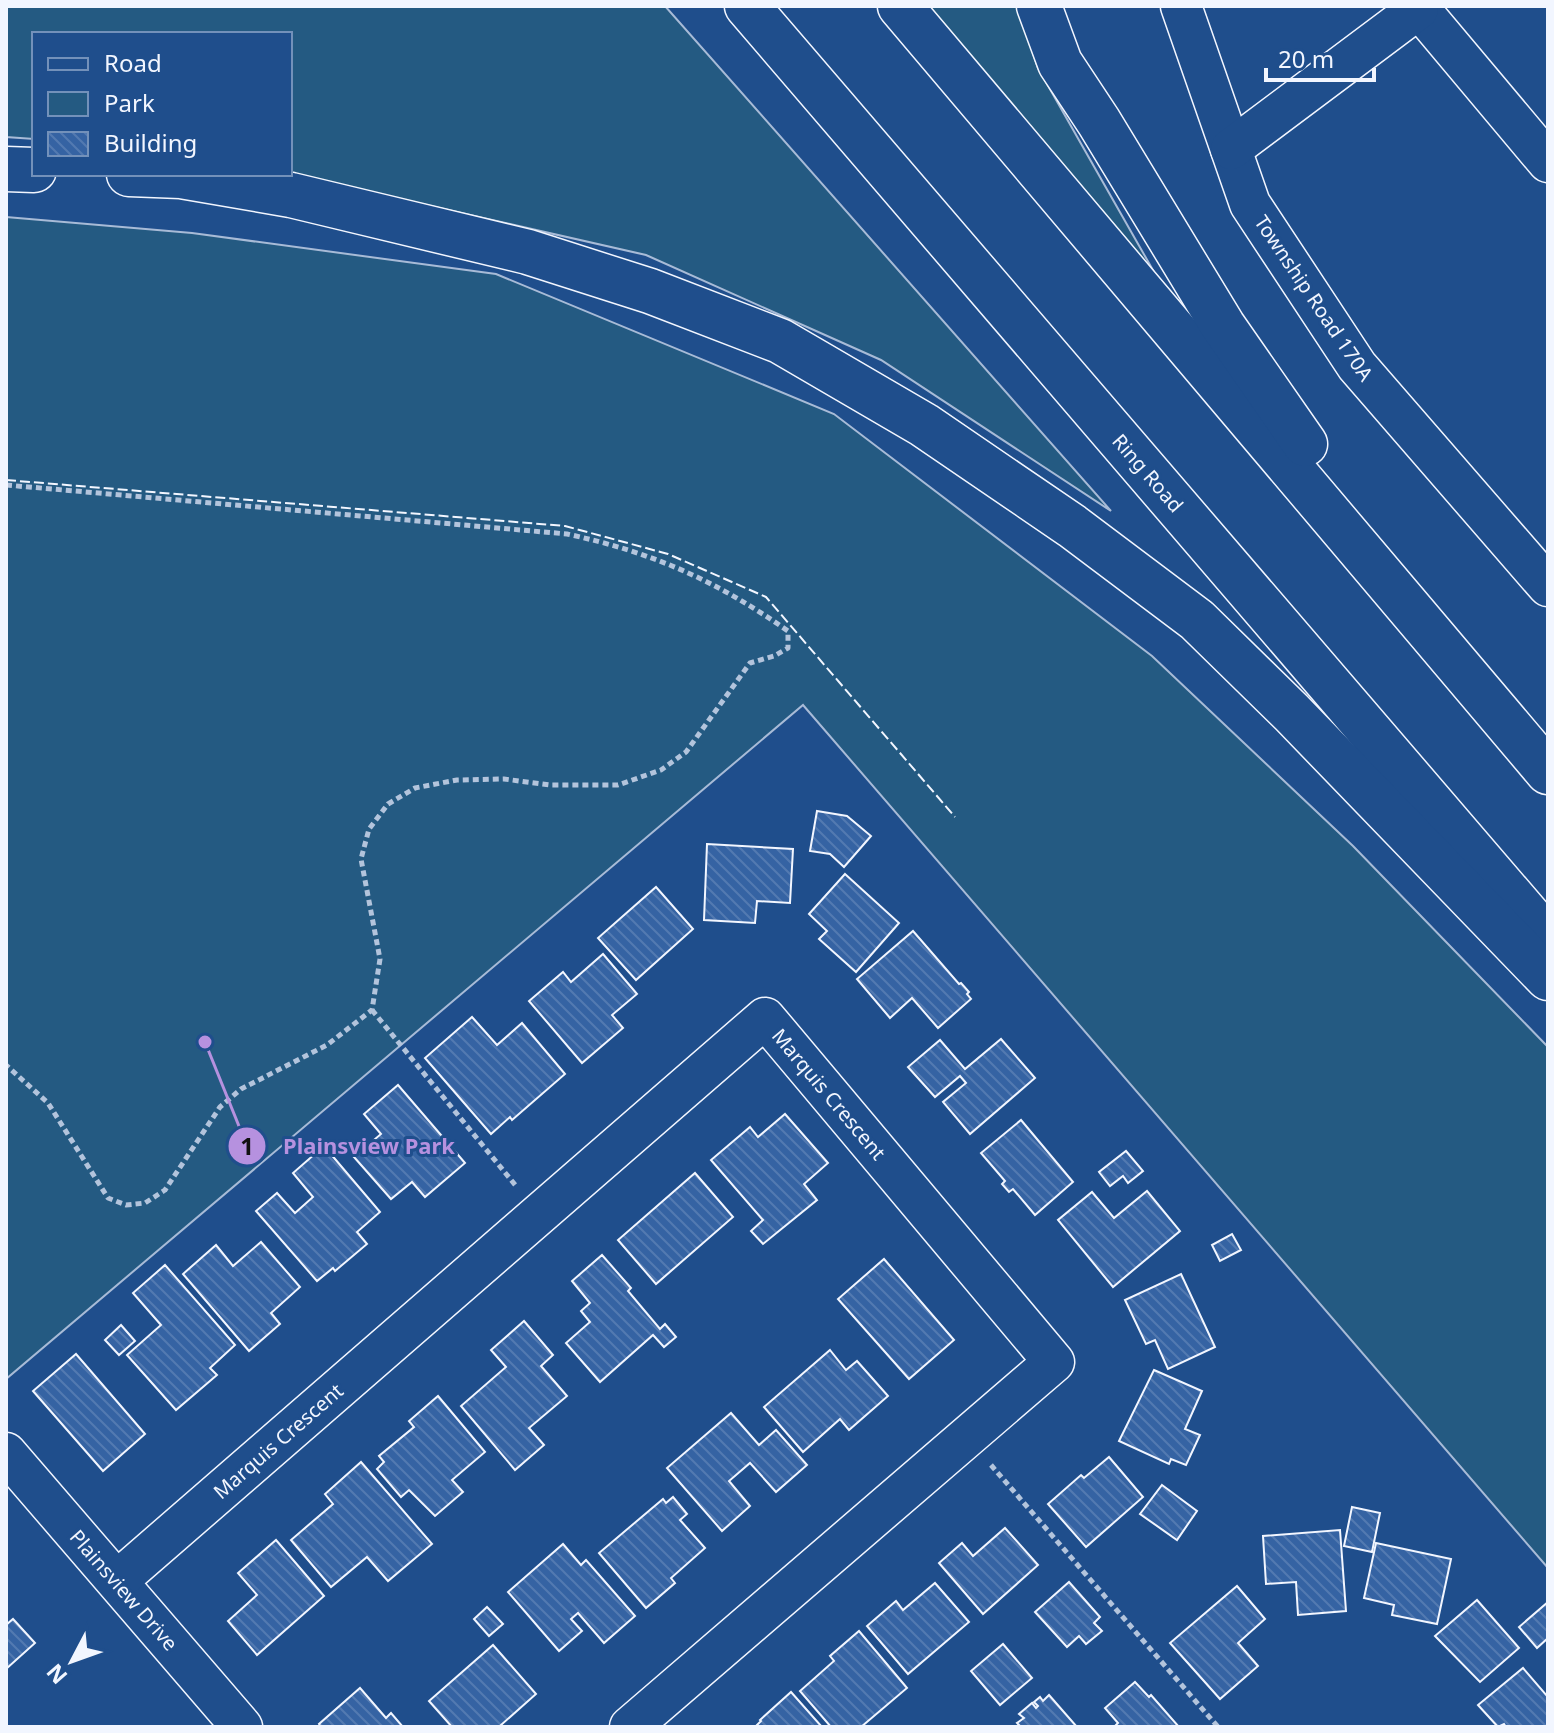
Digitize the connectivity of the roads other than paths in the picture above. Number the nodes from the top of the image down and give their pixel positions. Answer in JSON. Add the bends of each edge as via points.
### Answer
{"nodes":[{"id":1,"x":747,"y":6,"type":"edge"},
{"id":2,"x":900,"y":6,"type":"edge"},
{"id":3,"x":1039,"y":6,"type":"edge"},
{"id":4,"x":1181,"y":6,"type":"edge"},
{"id":5,"x":1417,"y":7,"type":"edge"},
{"id":6,"x":1231,"y":149,"type":"junction"},
{"id":7,"x":1546,"y":157,"type":"edge"},
{"id":8,"x":6,"y":169,"type":"edge"},
{"id":9,"x":32,"y":170,"type":"edge"},
{"id":10,"x":181,"y":176,"type":"edge"},
{"id":11,"x":1548,"y":586,"type":"edge"},
{"id":12,"x":1548,"y":759,"type":"edge"},
{"id":13,"x":1548,"y":772,"type":"edge"},
{"id":14,"x":1548,"y":939,"type":"edge"},
{"id":15,"x":1548,"y":978,"type":"edge"},
{"id":16,"x":6,"y":1453,"type":"edge"},
{"id":17,"x":117,"y":1581,"type":"junction"},
{"id":18,"x":242,"y":1727,"type":"edge"},
{"id":19,"x":630,"y":1727,"type":"edge"}],
"edges":[{"from":1,"to":14,"type":"highway","name":"Ring Road"},
{"from":2,"to":13,"type":"highway"},
{"from":3,"to":12,"type":"highway","via":[[1060,63],[1223,326],[1294,429]]},
{"from":4,"to":6,"type":"street","name":"Township Road 170A"},
{"from":5,"to":6,"type":"street"},
{"from":5,"to":7,"type":"street"},
{"from":6,"to":11,"type":"street","name":"Township Road 170A","via":[[1250,204],[1357,366]]},
{"from":8,"to":9,"type":"highway"},
{"from":10,"to":15,"type":"highway","via":[[291,195],[528,252],[650,291],[780,341],[924,425],[1197,620]]},
{"from":16,"to":17,"type":"street","name":"Plainsview Drive"},
{"from":17,"to":18,"type":"street","name":"Plainsview Drive"},
{"from":17,"to":19,"type":"street","name":"Marquis Crescent","via":[[765,1018],[1054,1362]]}]}
